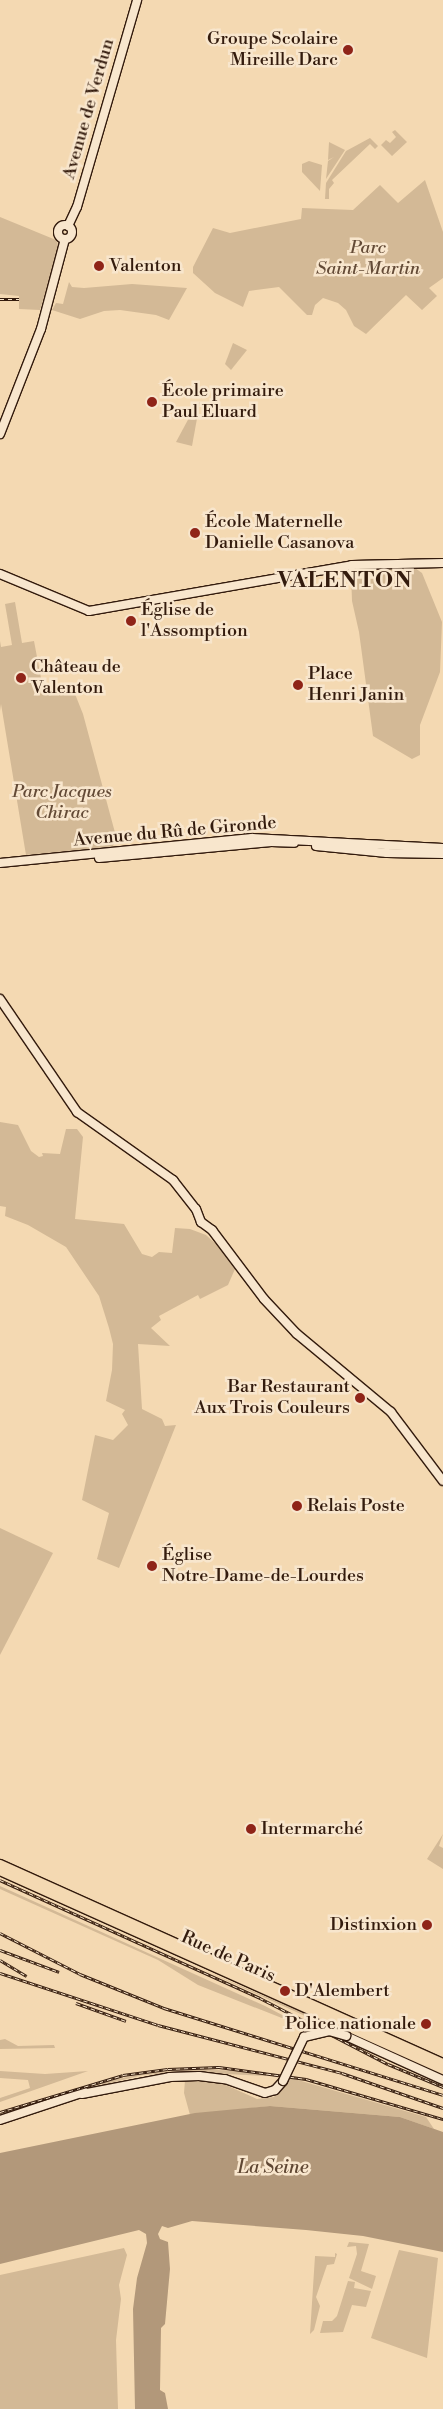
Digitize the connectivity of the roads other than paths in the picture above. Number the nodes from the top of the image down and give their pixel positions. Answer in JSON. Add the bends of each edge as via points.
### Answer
{"nodes":[{"id":1,"x":137,"y":0,"type":"edge"},
{"id":2,"x":0,"y":434,"type":"edge"},
{"id":3,"x":443,"y":563,"type":"edge"},
{"id":4,"x":0,"y":574,"type":"edge"},
{"id":5,"x":443,"y":848,"type":"edge"},
{"id":6,"x":443,"y":854,"type":"edge"},
{"id":7,"x":0,"y":865,"type":"edge"},
{"id":8,"x":0,"y":999,"type":"edge"},
{"id":9,"x":443,"y":1481,"type":"edge"},
{"id":10,"x":0,"y":1864,"type":"edge"},
{"id":11,"x":0,"y":1871,"type":"edge"},
{"id":12,"x":208,"y":1957,"type":"junction"},
{"id":13,"x":195,"y":1958,"type":"junction"},
{"id":14,"x":443,"y":2063,"type":"edge"},
{"id":15,"x":443,"y":2070,"type":"edge"},
{"id":16,"x":443,"y":2080,"type":"edge"},
{"id":17,"x":0,"y":2120,"type":"edge"}],
"edges":[{"from":1,"to":2,"type":"street","name":"Avenue de Verdun","via":[[77,207],[68,226],[72,234],[65,239],[41,329]]},
{"from":3,"to":4,"type":"street","via":[[352,565],[89,611]]},
{"from":5,"to":7,"type":"street","name":"Avenue du Rû de Gironde","via":[[270,837]]},
{"from":6,"to":7,"type":"street","name":"Avenue du Rû de Gironde","via":[[388,853],[271,842]]},
{"from":8,"to":9,"type":"street","via":[[78,1112],[173,1180],[196,1209],[201,1222],[212,1230],[264,1298],[297,1334],[396,1417]]},
{"from":10,"to":12,"type":"main road","name":"Rue de Paris"},
{"from":11,"to":13,"type":"main road","name":"Rue de Paris"},
{"from":12,"to":13,"type":"main road"},
{"from":12,"to":14,"type":"main road","name":"Rue de Paris"},
{"from":13,"to":15,"type":"main road","name":"Rue de Paris"},
{"from":16,"to":17,"type":"street","bridge":true,"via":[[329,2030],[304,2037],[283,2081],[275,2090],[262,2093],[220,2078],[170,2078],[122,2083]]}]}
